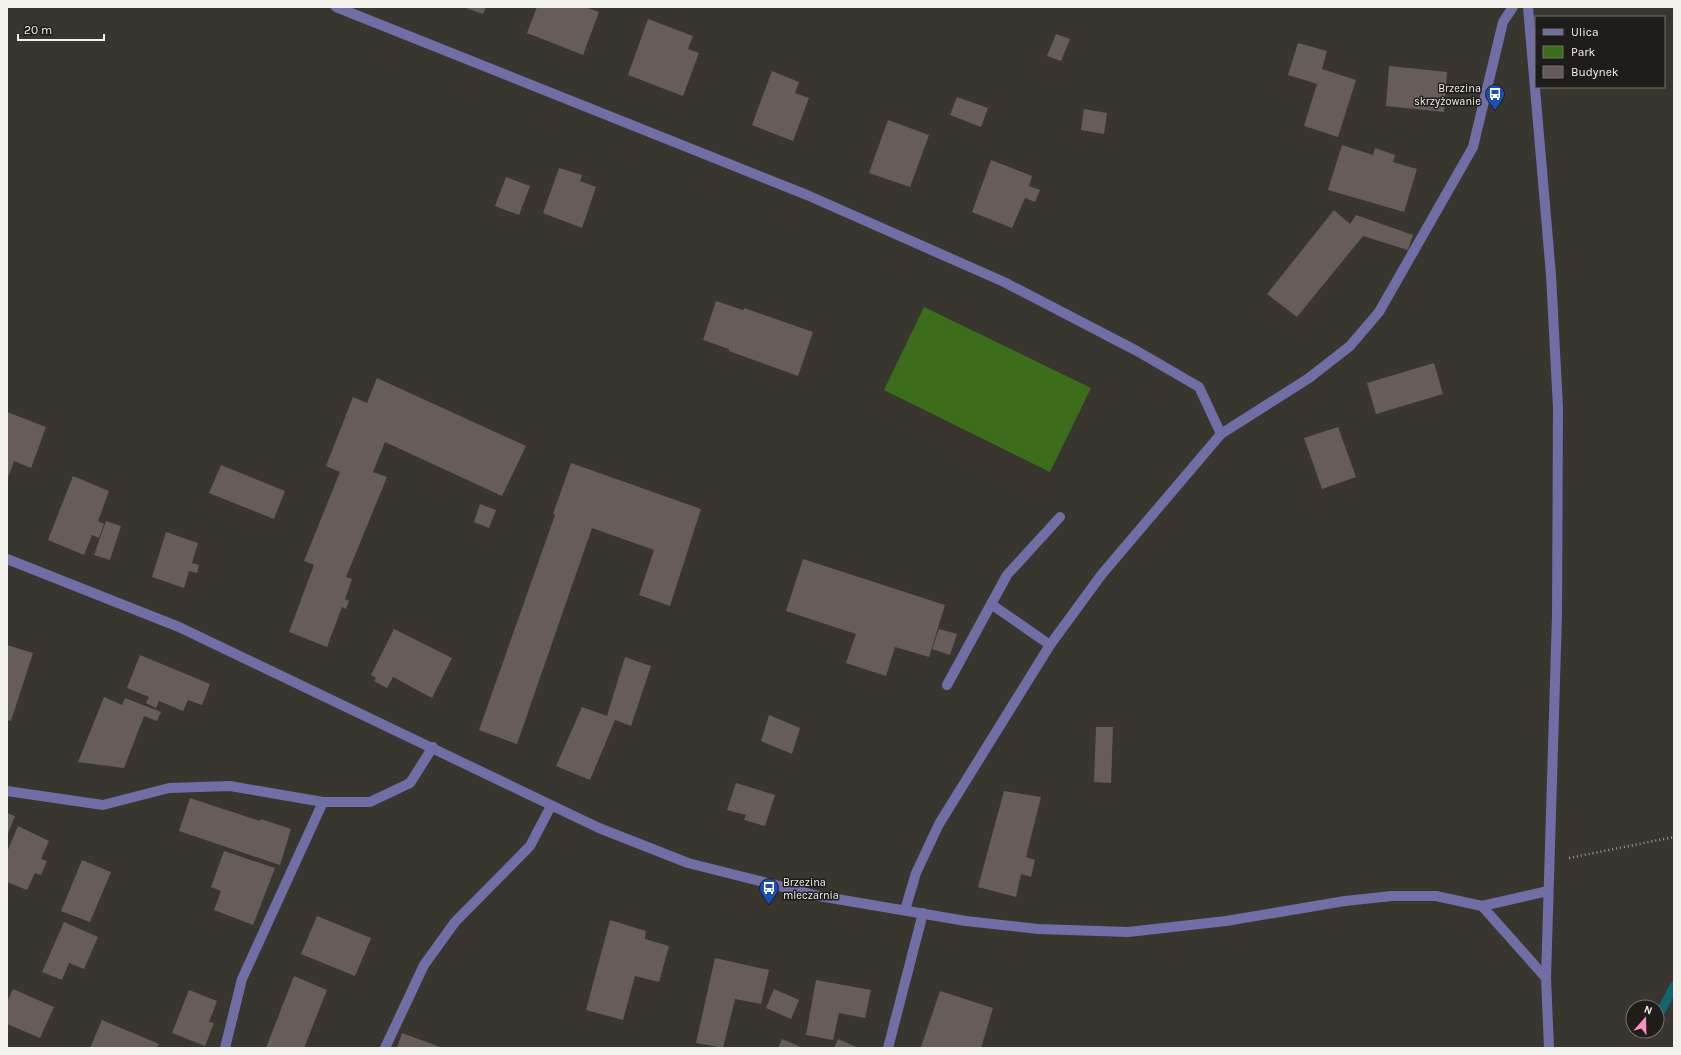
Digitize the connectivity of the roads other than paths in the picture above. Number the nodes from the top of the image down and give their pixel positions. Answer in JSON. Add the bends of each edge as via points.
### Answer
{"nodes":[{"id":1,"x":336,"y":7,"type":"edge"},
{"id":2,"x":1513,"y":7,"type":"edge"},
{"id":3,"x":1528,"y":7,"type":"edge"},
{"id":4,"x":1221,"y":434,"type":"junction"},
{"id":5,"x":1060,"y":517,"type":"dead end"},
{"id":6,"x":7,"y":559,"type":"edge"},
{"id":7,"x":991,"y":604,"type":"junction"},
{"id":8,"x":1050,"y":645,"type":"junction"},
{"id":9,"x":947,"y":685,"type":"dead end"},
{"id":10,"x":434,"y":747,"type":"junction"},
{"id":11,"x":7,"y":791,"type":"edge"},
{"id":12,"x":323,"y":802,"type":"junction"},
{"id":13,"x":552,"y":806,"type":"junction"},
{"id":14,"x":1548,"y":891,"type":"junction"},
{"id":15,"x":1482,"y":906,"type":"junction"},
{"id":16,"x":905,"y":910,"type":"junction"},
{"id":17,"x":923,"y":913,"type":"junction"},
{"id":18,"x":1546,"y":978,"type":"junction"},
{"id":19,"x":225,"y":1048,"type":"edge"},
{"id":20,"x":385,"y":1048,"type":"edge"},
{"id":21,"x":888,"y":1048,"type":"edge"},
{"id":22,"x":1549,"y":1048,"type":"edge"}],
"edges":[{"from":1,"to":4,"type":"street","via":[[807,195],[1004,282],[1199,387]]},
{"from":2,"to":4,"type":"street","via":[[1503,22],[1473,147],[1379,312],[1350,346],[1309,378]]},
{"from":3,"to":14,"type":"street","via":[[1551,275],[1558,408],[1557,615]]},
{"from":4,"to":8,"type":"street","via":[[1102,574]]},
{"from":5,"to":7,"type":"street","via":[[1006,575]]},
{"from":6,"to":10,"type":"street","via":[[179,627]]},
{"from":7,"to":8,"type":"street"},
{"from":7,"to":9,"type":"street"},
{"from":8,"to":16,"type":"street","via":[[938,824],[916,873]]},
{"from":10,"to":12,"type":"street","via":[[410,783],[370,802]]},
{"from":10,"to":13,"type":"street"},
{"from":11,"to":12,"type":"street","via":[[103,805],[169,788],[230,786]]},
{"from":12,"to":19,"type":"street","via":[[242,979]]},
{"from":13,"to":16,"type":"street","via":[[599,828],[688,863],[819,896]]},
{"from":13,"to":20,"type":"street","via":[[530,846],[455,922],[424,965]]},
{"from":14,"to":15,"type":"street"},
{"from":14,"to":18,"type":"street"},
{"from":15,"to":17,"type":"street","via":[[1436,896],[1392,896],[1345,901],[1226,922],[1128,932],[1038,929]]},
{"from":15,"to":18,"type":"street"},
{"from":16,"to":17,"type":"street"},
{"from":17,"to":21,"type":"street"},
{"from":18,"to":22,"type":"street"}]}
